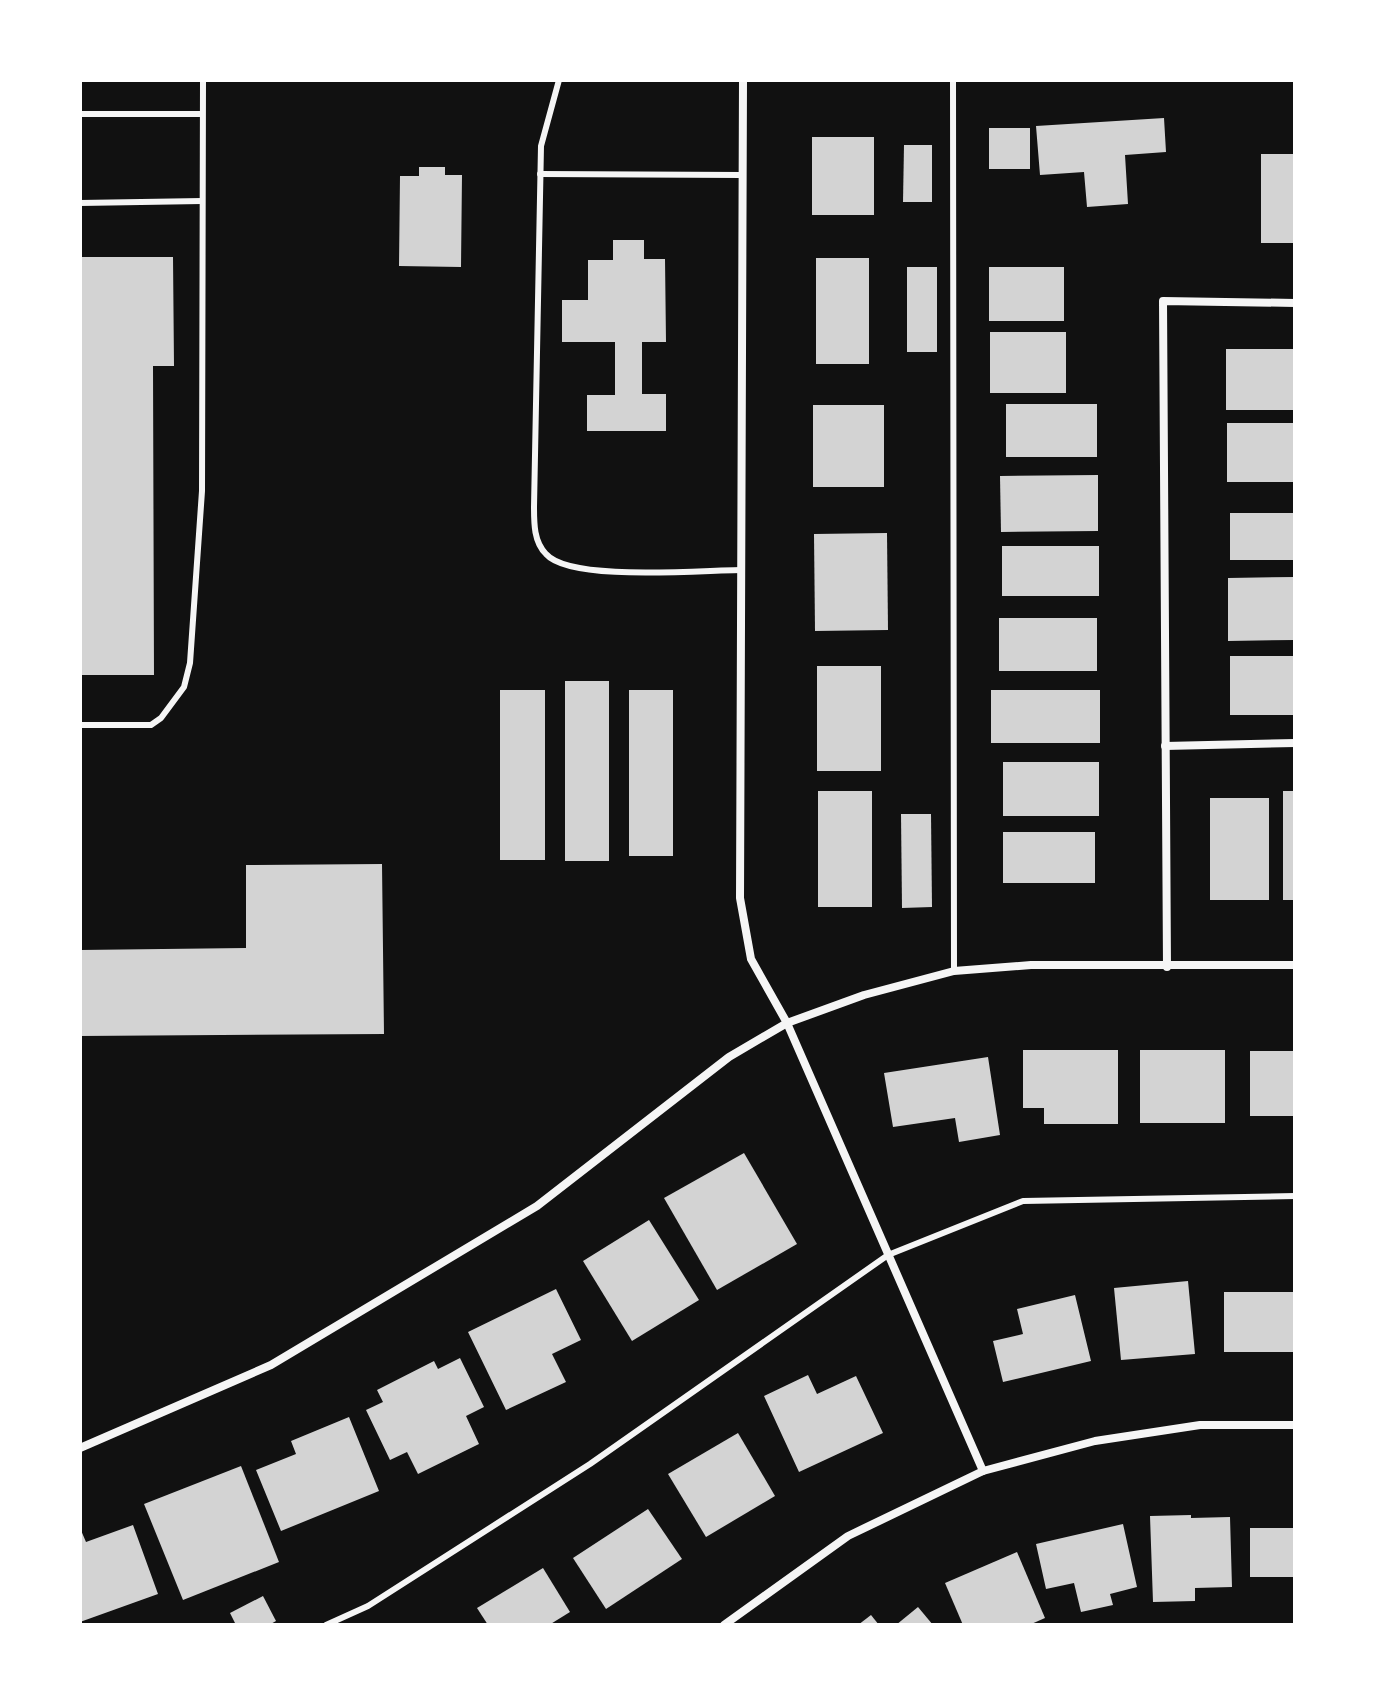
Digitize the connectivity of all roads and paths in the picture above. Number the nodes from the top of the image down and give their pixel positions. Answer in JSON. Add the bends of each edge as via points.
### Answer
{"nodes":[{"id":1,"x":203,"y":80,"type":"edge"},
{"id":2,"x":559,"y":80,"type":"edge"},
{"id":3,"x":743,"y":80,"type":"edge"},
{"id":4,"x":953,"y":80,"type":"edge"},
{"id":5,"x":80,"y":114,"type":"edge"},
{"id":6,"x":202,"y":114,"type":"junction"},
{"id":7,"x":540,"y":174,"type":"junction"},
{"id":8,"x":742,"y":175,"type":"junction"},
{"id":9,"x":202,"y":201,"type":"junction"},
{"id":10,"x":80,"y":203,"type":"edge"},
{"id":11,"x":1295,"y":303,"type":"edge"},
{"id":12,"x":741,"y":570,"type":"junction"},
{"id":13,"x":80,"y":725,"type":"edge"},
{"id":14,"x":1295,"y":743,"type":"edge"},
{"id":15,"x":1165,"y":746,"type":"junction"},
{"id":16,"x":1295,"y":965,"type":"edge"},
{"id":17,"x":1167,"y":967,"type":"junction"},
{"id":18,"x":954,"y":971,"type":"junction"},
{"id":19,"x":787,"y":1023,"type":"junction"},
{"id":20,"x":1295,"y":1196,"type":"edge"},
{"id":21,"x":888,"y":1255,"type":"junction"},
{"id":22,"x":1295,"y":1425,"type":"edge"},
{"id":23,"x":80,"y":1448,"type":"edge"},
{"id":24,"x":983,"y":1471,"type":"junction"},
{"id":25,"x":326,"y":1625,"type":"edge"},
{"id":26,"x":724,"y":1625,"type":"edge"}],
"edges":[{"from":1,"to":6,"type":"lane"},
{"from":2,"to":7,"type":"lane","via":[[544,128]]},
{"from":3,"to":8,"type":"street"},
{"from":4,"to":18,"type":"lane"},
{"from":5,"to":6,"type":"lane"},
{"from":6,"to":9,"type":"lane"},
{"from":7,"to":8,"type":"lane"},
{"from":7,"to":12,"type":"lane","via":[[534,522],[538,543],[565,567],[595,572]]},
{"from":8,"to":12,"type":"street"},
{"from":9,"to":10,"type":"lane"},
{"from":9,"to":13,"type":"lane","via":[[202,491],[190,663],[184,687],[151,725]]},
{"from":11,"to":15,"type":"street","via":[[1163,301]]},
{"from":12,"to":19,"type":"street","via":[[740,898],[751,959]]},
{"from":14,"to":15,"type":"street"},
{"from":15,"to":17,"type":"street"},
{"from":16,"to":17,"type":"street"},
{"from":17,"to":18,"type":"street","via":[[1031,965]]},
{"from":18,"to":19,"type":"street"},
{"from":19,"to":21,"type":"street"},
{"from":19,"to":23,"type":"street","via":[[729,1057],[537,1206],[285,1358]]},
{"from":20,"to":21,"type":"lane","via":[[1023,1201]]},
{"from":21,"to":24,"type":"street"},
{"from":21,"to":25,"type":"lane","via":[[590,1464],[368,1606]]},
{"from":22,"to":24,"type":"street","via":[[1200,1425],[1095,1441]]},
{"from":24,"to":26,"type":"street","via":[[848,1536]]}]}
